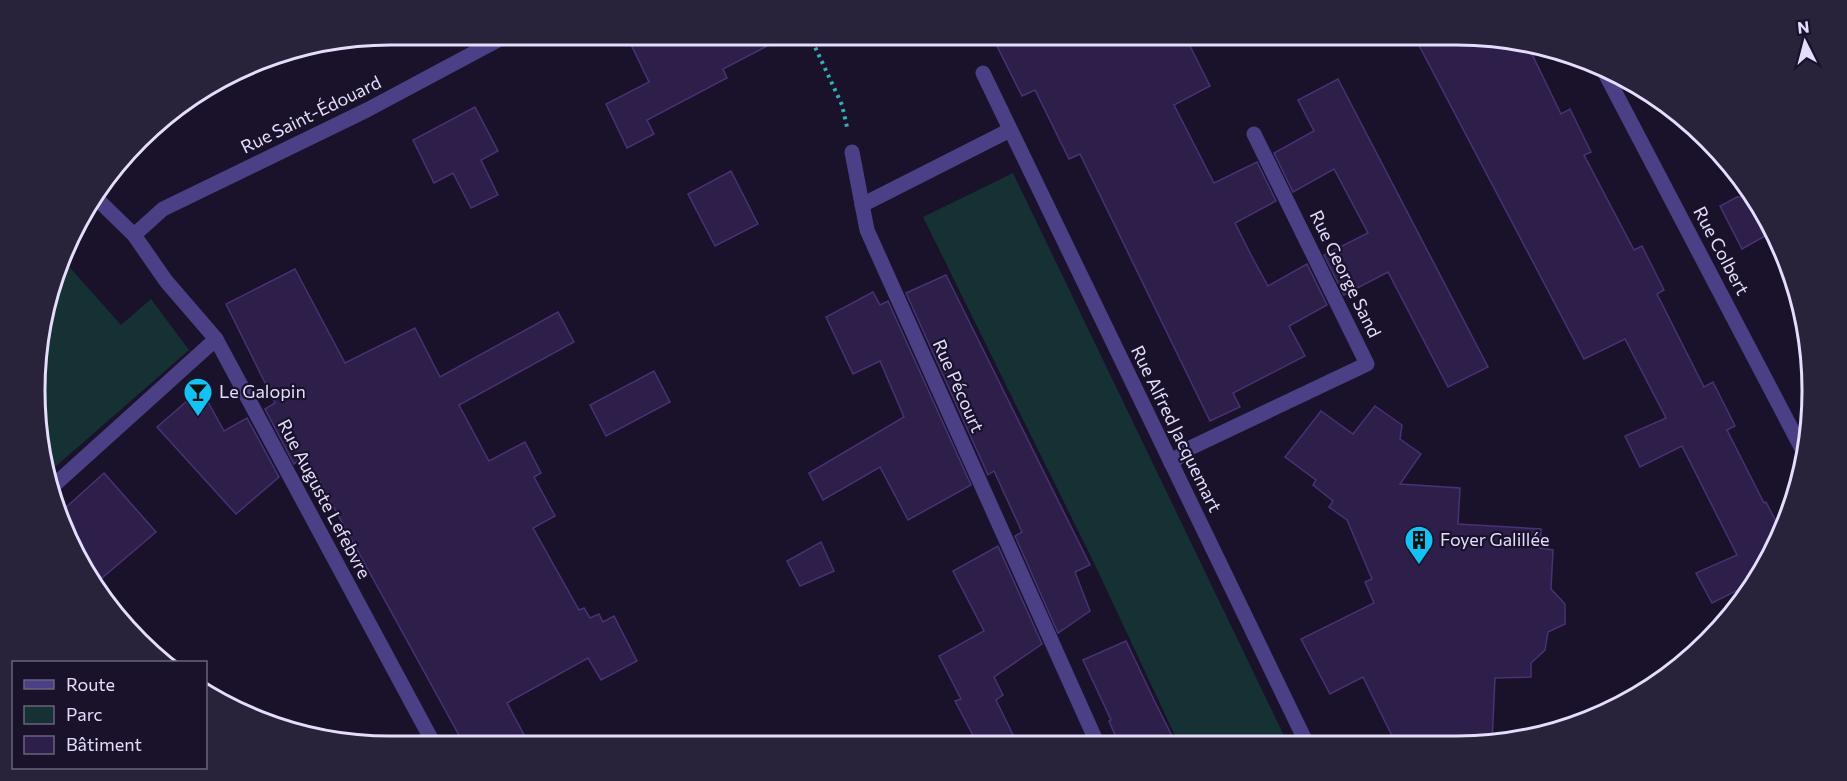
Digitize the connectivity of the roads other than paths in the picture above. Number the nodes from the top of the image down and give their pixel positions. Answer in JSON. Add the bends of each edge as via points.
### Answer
{"nodes":[{"id":1,"x":488,"y":45,"type":"edge"},
{"id":2,"x":983,"y":73,"type":"dead end"},
{"id":3,"x":1609,"y":81,"type":"edge"},
{"id":4,"x":1010,"y":130,"type":"junction"},
{"id":5,"x":1254,"y":134,"type":"dead end"},
{"id":6,"x":852,"y":152,"type":"road end"},
{"id":7,"x":101,"y":203,"type":"edge"},
{"id":8,"x":862,"y":205,"type":"junction"},
{"id":9,"x":134,"y":235,"type":"junction"},
{"id":10,"x":216,"y":339,"type":"junction"},
{"id":11,"x":1798,"y":441,"type":"edge"},
{"id":12,"x":1171,"y":463,"type":"junction"},
{"id":13,"x":58,"y":482,"type":"edge"},
{"id":14,"x":430,"y":736,"type":"edge"},
{"id":15,"x":1094,"y":736,"type":"edge"},
{"id":16,"x":1302,"y":736,"type":"edge"}],
"edges":[{"from":1,"to":9,"type":"street","name":"Rue Saint-Édouard","via":[[367,110],[163,209]]},
{"from":2,"to":4,"type":"street","name":"Rue Alfred Jacquemart"},
{"from":3,"to":11,"type":"street","name":"Rue Colbert"},
{"from":4,"to":8,"type":"street"},
{"from":4,"to":12,"type":"street","name":"Rue Alfred Jacquemart"},
{"from":5,"to":12,"type":"street","name":"Rue George Sand","via":[[1367,364],[1190,447]]},
{"from":6,"to":8,"type":"street","name":"Rue Pécourt"},
{"from":7,"to":9,"type":"street","name":"Rue Auguste Lefebvre"},
{"from":8,"to":15,"type":"street","name":"Rue Pécourt","via":[[867,231]]},
{"from":9,"to":10,"type":"street","name":"Rue Auguste Lefebvre","via":[[166,281]]},
{"from":10,"to":13,"type":"street"},
{"from":10,"to":14,"type":"street","name":"Rue Auguste Lefebvre"},
{"from":12,"to":16,"type":"street","name":"Rue Alfred Jacquemart"}]}
